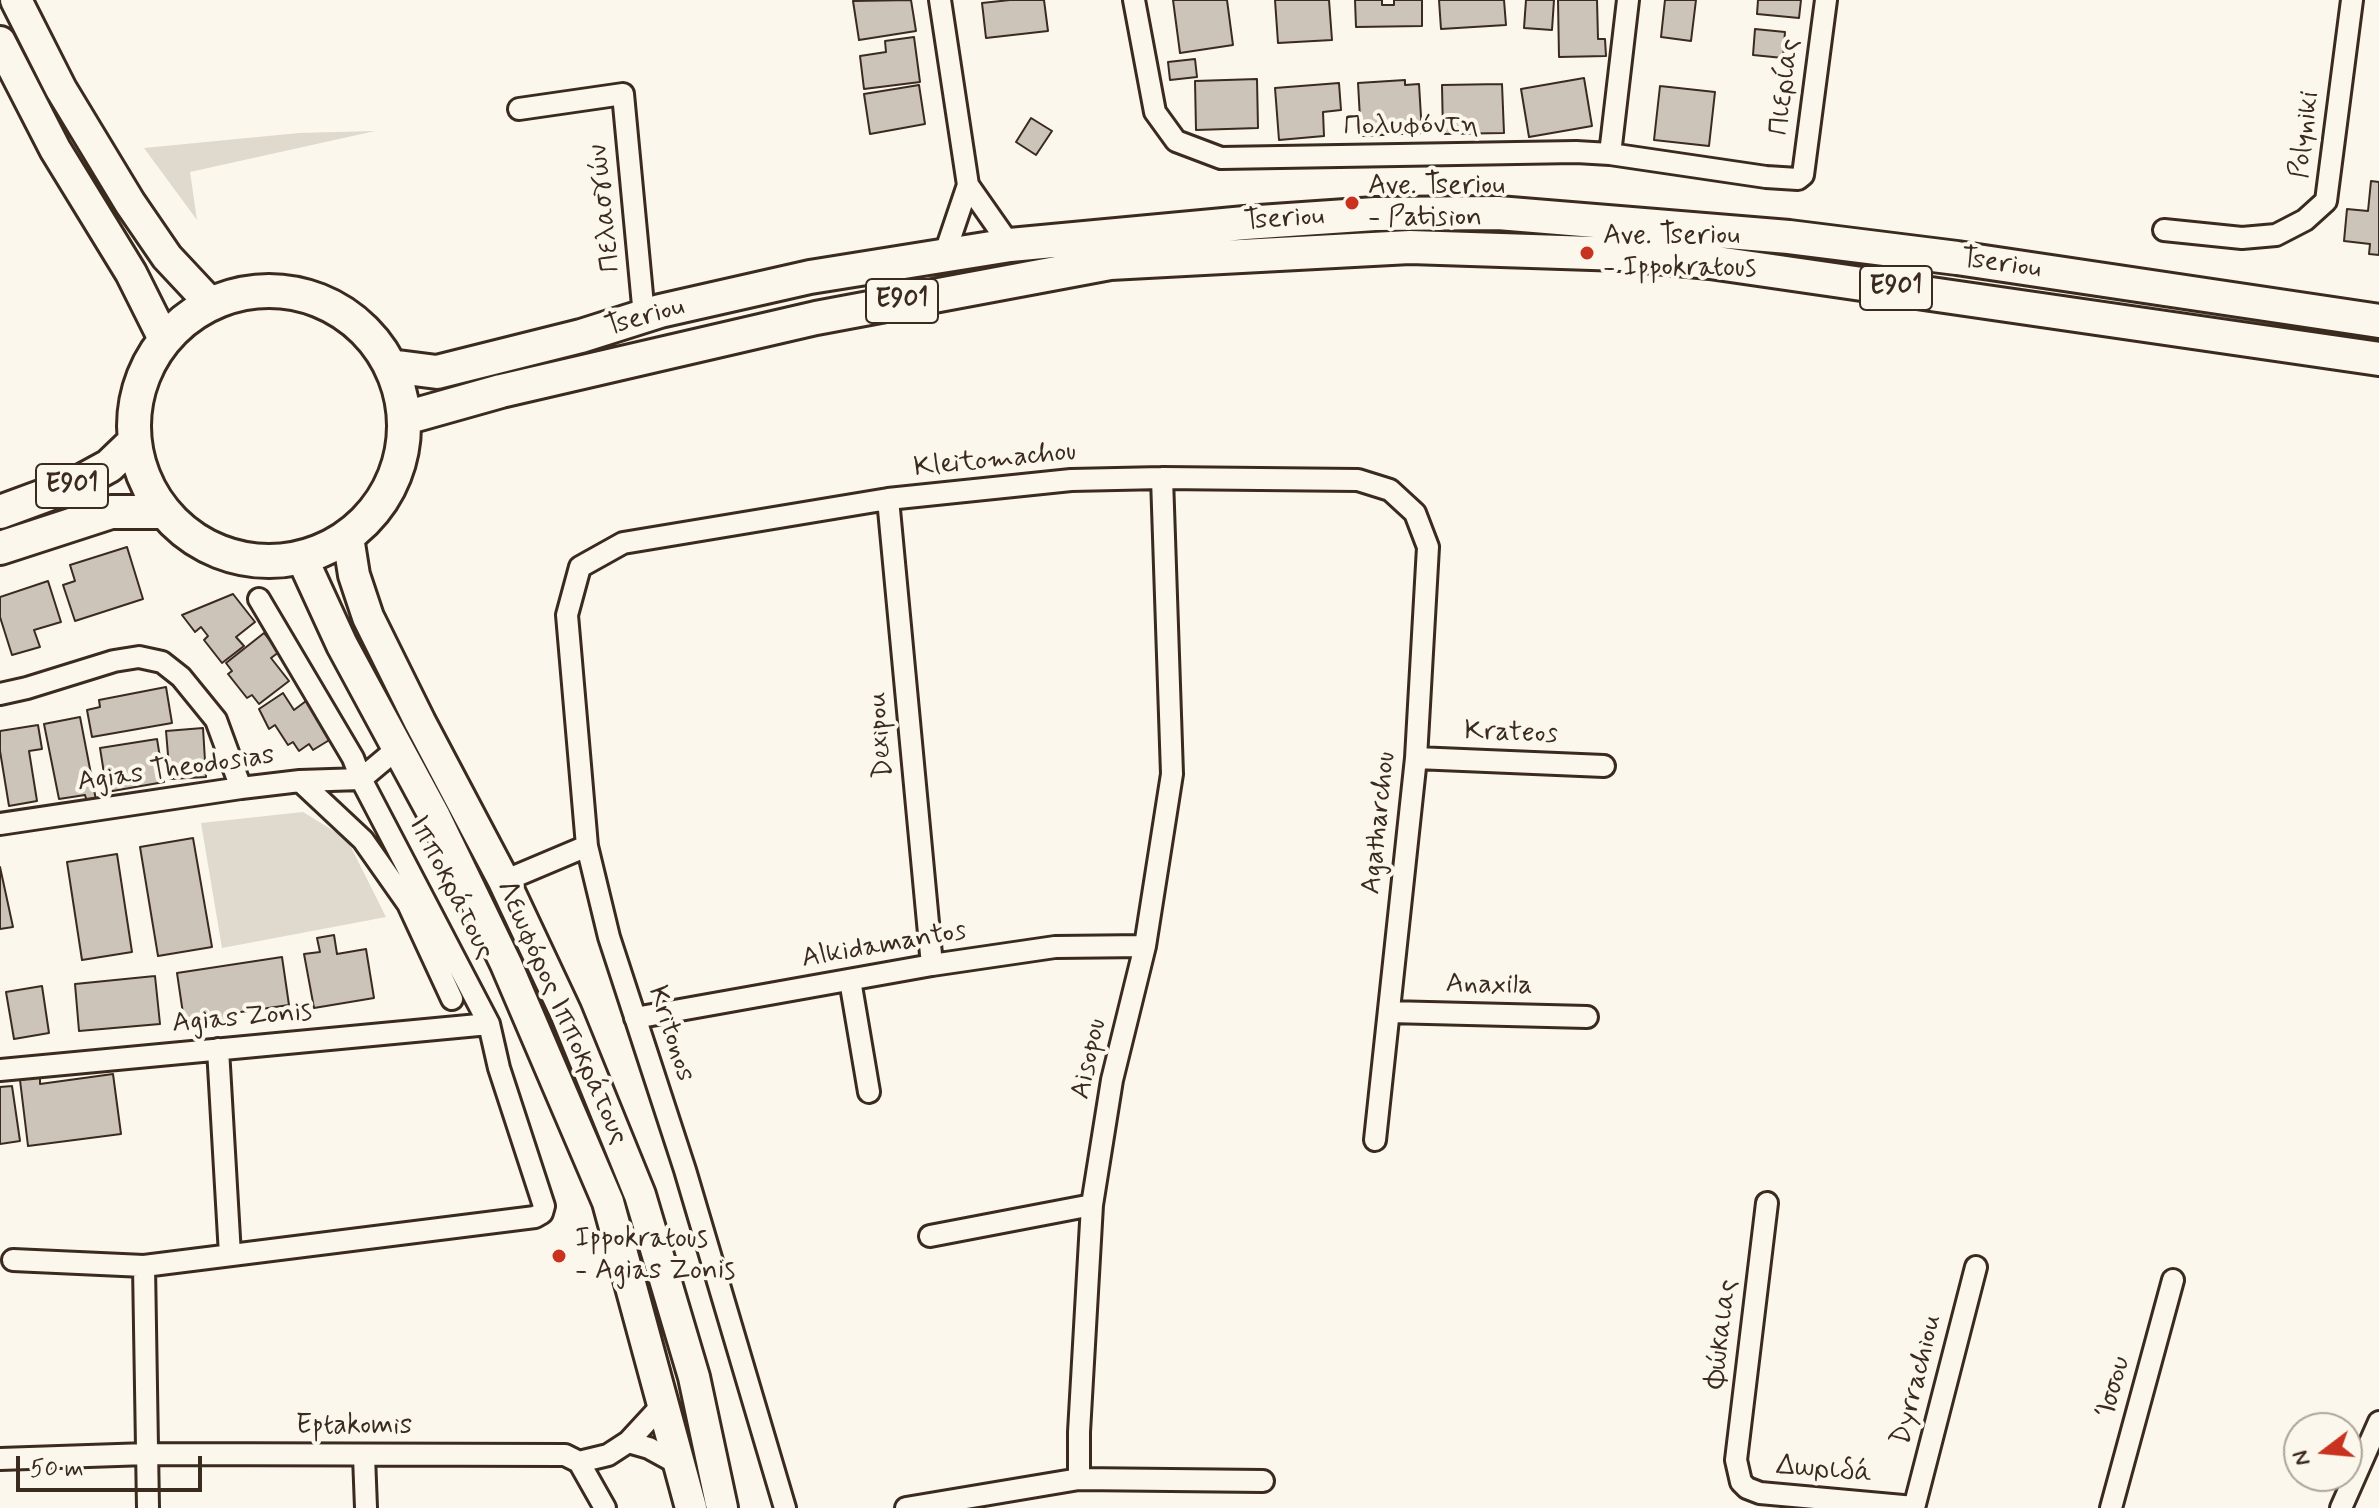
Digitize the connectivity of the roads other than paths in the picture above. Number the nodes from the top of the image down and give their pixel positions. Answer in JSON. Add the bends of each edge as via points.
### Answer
{"nodes":[{"id":1,"x":16,"y":0,"type":"edge"},
{"id":2,"x":940,"y":0,"type":"edge"},
{"id":3,"x":1134,"y":0,"type":"edge"},
{"id":4,"x":1628,"y":0,"type":"edge"},
{"id":5,"x":1826,"y":0,"type":"edge"},
{"id":6,"x":2352,"y":0,"type":"edge"},
{"id":7,"x":0,"y":42,"type":"edge"},
{"id":8,"x":519,"y":109,"type":"dead end"},
{"id":9,"x":1610,"y":154,"type":"junction"},
{"id":10,"x":1798,"y":179,"type":"joint"},
{"id":11,"x":968,"y":185,"type":"junction"},
{"id":12,"x":2164,"y":230,"type":"dead end"},
{"id":13,"x":1010,"y":245,"type":"junction"},
{"id":14,"x":944,"y":256,"type":"junction"},
{"id":15,"x":211,"y":304,"type":"junction"},
{"id":16,"x":644,"y":316,"type":"junction"},
{"id":17,"x":2379,"y":321,"type":"edge"},
{"id":18,"x":164,"y":339,"type":"junction"},
{"id":19,"x":2379,"y":359,"type":"edge"},
{"id":20,"x":390,"y":366,"type":"junction"},
{"id":21,"x":405,"y":418,"type":"junction"},
{"id":22,"x":134,"y":442,"type":"junction"},
{"id":23,"x":1162,"y":478,"type":"junction"},
{"id":24,"x":888,"y":499,"type":"junction"},
{"id":25,"x":0,"y":512,"type":"edge"},
{"id":26,"x":165,"y":512,"type":"junction"},
{"id":27,"x":1415,"y":513,"type":"joint"},
{"id":28,"x":348,"y":537,"type":"junction"},
{"id":29,"x":0,"y":548,"type":"edge"},
{"id":30,"x":302,"y":558,"type":"junction"},
{"id":31,"x":580,"y":567,"type":"joint"},
{"id":32,"x":259,"y":599,"type":"dead end"},
{"id":33,"x":0,"y":694,"type":"edge"},
{"id":34,"x":398,"y":748,"type":"junction"},
{"id":35,"x":1416,"y":758,"type":"junction"},
{"id":36,"x":1604,"y":766,"type":"dead end"},
{"id":37,"x":361,"y":779,"type":"junction"},
{"id":38,"x":300,"y":781,"type":"junction"},
{"id":39,"x":241,"y":788,"type":"junction"},
{"id":40,"x":0,"y":824,"type":"edge"},
{"id":41,"x":587,"y":846,"type":"junction"},
{"id":42,"x":504,"y":881,"type":"junction"},
{"id":43,"x":1145,"y":946,"type":"junction"},
{"id":44,"x":932,"y":965,"type":"junction"},
{"id":45,"x":850,"y":980,"type":"junction"},
{"id":46,"x":452,"y":999,"type":"dead end"},
{"id":47,"x":1389,"y":1012,"type":"junction"},
{"id":48,"x":1587,"y":1017,"type":"dead end"},
{"id":49,"x":635,"y":1018,"type":"junction"},
{"id":50,"x":489,"y":1024,"type":"junction"},
{"id":51,"x":218,"y":1049,"type":"junction"},
{"id":52,"x":0,"y":1070,"type":"edge"},
{"id":53,"x":869,"y":1092,"type":"dead end"},
{"id":54,"x":1375,"y":1140,"type":"dead end"},
{"id":55,"x":1767,"y":1203,"type":"dead end"},
{"id":56,"x":1092,"y":1205,"type":"junction"},
{"id":57,"x":930,"y":1236,"type":"dead end"},
{"id":58,"x":230,"y":1255,"type":"junction"},
{"id":59,"x":13,"y":1260,"type":"dead end"},
{"id":60,"x":144,"y":1266,"type":"junction"},
{"id":61,"x":1976,"y":1267,"type":"dead end"},
{"id":62,"x":2173,"y":1280,"type":"dead end"},
{"id":63,"x":664,"y":1403,"type":"junction"},
{"id":64,"x":2379,"y":1422,"type":"edge"},
{"id":65,"x":628,"y":1442,"type":"junction"},
{"id":66,"x":147,"y":1454,"type":"junction"},
{"id":67,"x":364,"y":1456,"type":"junction"},
{"id":68,"x":572,"y":1458,"type":"junction"},
{"id":69,"x":0,"y":1459,"type":"edge"},
{"id":70,"x":680,"y":1465,"type":"junction"},
{"id":71,"x":1737,"y":1473,"type":"joint"},
{"id":72,"x":1079,"y":1479,"type":"junction"},
{"id":73,"x":1263,"y":1481,"type":"dead end"},
{"id":74,"x":1914,"y":1507,"type":"edge"},
{"id":75,"x":148,"y":1508,"type":"edge"},
{"id":76,"x":366,"y":1508,"type":"edge"},
{"id":77,"x":605,"y":1508,"type":"edge"},
{"id":78,"x":691,"y":1508,"type":"edge"},
{"id":79,"x":722,"y":1508,"type":"edge"},
{"id":80,"x":785,"y":1508,"type":"edge"},
{"id":81,"x":906,"y":1508,"type":"edge"},
{"id":82,"x":2111,"y":1508,"type":"edge"},
{"id":83,"x":2341,"y":1508,"type":"edge"}],
"edges":[{"from":1,"to":15,"type":"main road","via":[[61,89],[130,203],[167,257]]},
{"from":2,"to":11,"type":"street"},
{"from":3,"to":9,"type":"street","name":"Πολυφόντη","via":[[1155,112],[1176,141],[1221,158]]},
{"from":4,"to":9,"type":"street"},
{"from":5,"to":10,"type":"street","name":"Πιερίας","via":[[1803,175]]},
{"from":6,"to":12,"type":"street","name":"Polyniki","via":[[2326,201],[2276,235],[2242,238]]},
{"from":7,"to":18,"type":"main road"},
{"from":8,"to":16,"type":"street","name":"Πελασγών","via":[[623,94]]},
{"from":9,"to":10,"type":"street","name":"Πολυφόντη"},
{"from":11,"to":13,"type":"street"},
{"from":11,"to":14,"type":"street"},
{"from":13,"to":14,"type":"main road","name":"Tseriou","number":"E901"},
{"from":13,"to":17,"type":"main road","name":"Tseriou","number":"E901","via":[[1375,214],[1498,213],[1789,237]]},
{"from":14,"to":16,"type":"main road","name":"Tseriou","number":"E901","via":[[810,277]]},
{"from":15,"to":18,"type":"main road"},
{"from":15,"to":20,"type":"main road","via":[[236,294],[271,290],[306,295],[338,309],[366,330]]},
{"from":16,"to":20,"type":"main road","name":"Tseriou","number":"E901","via":[[437,372]]},
{"from":18,"to":22,"type":"main road","via":[[145,370],[135,405]]},
{"from":19,"to":21,"type":"main road","name":"Tseriou","number":"E901","via":[[1710,262],[1410,247],[1110,263],[816,318]]},
{"from":20,"to":21,"type":"main road"},
{"from":21,"to":28,"type":"main road","via":[[400,464],[380,505]]},
{"from":22,"to":25,"type":"main road","number":"E901","via":[[109,466],[76,484]]},
{"from":22,"to":26,"type":"main road","via":[[147,486]]},
{"from":23,"to":24,"type":"street","name":"Kleitomachou","via":[[1071,480]]},
{"from":23,"to":27,"type":"street","name":"Kleitomachou","via":[[1358,480],[1390,490]]},
{"from":23,"to":43,"type":"street","name":"Aisopou","via":[[1172,774]]},
{"from":24,"to":31,"type":"street","name":"Kleitomachou","via":[[623,543]]},
{"from":24,"to":44,"type":"street","name":"Dexipou"},
{"from":26,"to":29,"type":"main road","number":"E901","via":[[111,512]]},
{"from":26,"to":30,"type":"main road","via":[[196,541],[230,557],[266,562]]},
{"from":27,"to":35,"type":"street","name":"Agatharchou","via":[[1428,547]]},
{"from":28,"to":30,"type":"main road"},
{"from":28,"to":42,"type":"main road","name":"Λεωφόρος Ιπποκράτους","via":[[368,617]]},
{"from":30,"to":34,"type":"main road","name":"Λεωφόρος Ιπποκράτους"},
{"from":31,"to":41,"type":"street","name":"Kritonos","via":[[567,615]]},
{"from":32,"to":37,"type":"street","name":"Ιπποκράτους"},
{"from":33,"to":39,"type":"street","via":[[114,661],[139,657],[162,662],[216,720]]},
{"from":34,"to":37,"type":"street"},
{"from":34,"to":63,"type":"main road","name":"Λεωφόρος Ιπποκράτους","via":[[506,964],[608,1202]]},
{"from":35,"to":36,"type":"street","name":"Krateos"},
{"from":35,"to":47,"type":"street","name":"Agatharchou"},
{"from":37,"to":38,"type":"street","name":"Agias Theodosias"},
{"from":37,"to":50,"type":"street","name":"Ιπποκράτους"},
{"from":38,"to":39,"type":"street","name":"Agias Theodosias"},
{"from":38,"to":46,"type":"street","via":[[363,840],[408,904]]},
{"from":39,"to":40,"type":"street","name":"Agias Theodosias"},
{"from":41,"to":42,"type":"street"},
{"from":41,"to":49,"type":"street","name":"Kritonos"},
{"from":42,"to":79,"type":"main road","name":"Λεωφόρος Ιπποκράτους","via":[[566,1013],[640,1195],[694,1377]]},
{"from":43,"to":44,"type":"street","name":"Alkidamantos","via":[[1055,947]]},
{"from":43,"to":56,"type":"street","name":"Aisopou","via":[[1112,1080]]},
{"from":44,"to":45,"type":"street","name":"Alkidamantos"},
{"from":45,"to":49,"type":"street","name":"Alkidamantos"},
{"from":45,"to":53,"type":"street"},
{"from":47,"to":48,"type":"street","name":"Anaxila"},
{"from":47,"to":54,"type":"street","name":"Agatharchou"},
{"from":49,"to":80,"type":"street","name":"Kritonos"},
{"from":50,"to":51,"type":"street","name":"Agias Zonis"},
{"from":50,"to":58,"type":"street","name":"Ιπποκράτους","via":[[542,1213]]},
{"from":51,"to":52,"type":"street","name":"Agias Zonis"},
{"from":51,"to":58,"type":"street"},
{"from":55,"to":71,"type":"street","name":"Φώκαιας"},
{"from":56,"to":57,"type":"street"},
{"from":56,"to":72,"type":"street","name":"Aisopou"},
{"from":58,"to":60,"type":"street"},
{"from":59,"to":60,"type":"street"},
{"from":60,"to":66,"type":"street"},
{"from":61,"to":74,"type":"street","name":"Dyrrachiou"},
{"from":62,"to":82,"type":"street","name":"Ίσσου"},
{"from":63,"to":65,"type":"street"},
{"from":63,"to":70,"type":"main road","name":"Λεωφόρος Ιπποκράτους"},
{"from":64,"to":83,"type":"street"},
{"from":65,"to":68,"type":"street","name":"Eptakomis","via":[[608,1455]]},
{"from":65,"to":70,"type":"street"},
{"from":66,"to":67,"type":"street","name":"Eptakomis"},
{"from":66,"to":69,"type":"street","name":"Eptakomis"},
{"from":66,"to":75,"type":"street"},
{"from":67,"to":68,"type":"street","name":"Eptakomis"},
{"from":67,"to":76,"type":"street"},
{"from":68,"to":77,"type":"street"},
{"from":70,"to":78,"type":"main road","name":"Λεωφόρος Ιπποκράτους"},
{"from":71,"to":74,"type":"street","name":"Δωριδά","via":[[1747,1488],[1760,1493]]},
{"from":72,"to":73,"type":"street"},
{"from":72,"to":81,"type":"street"}]}
